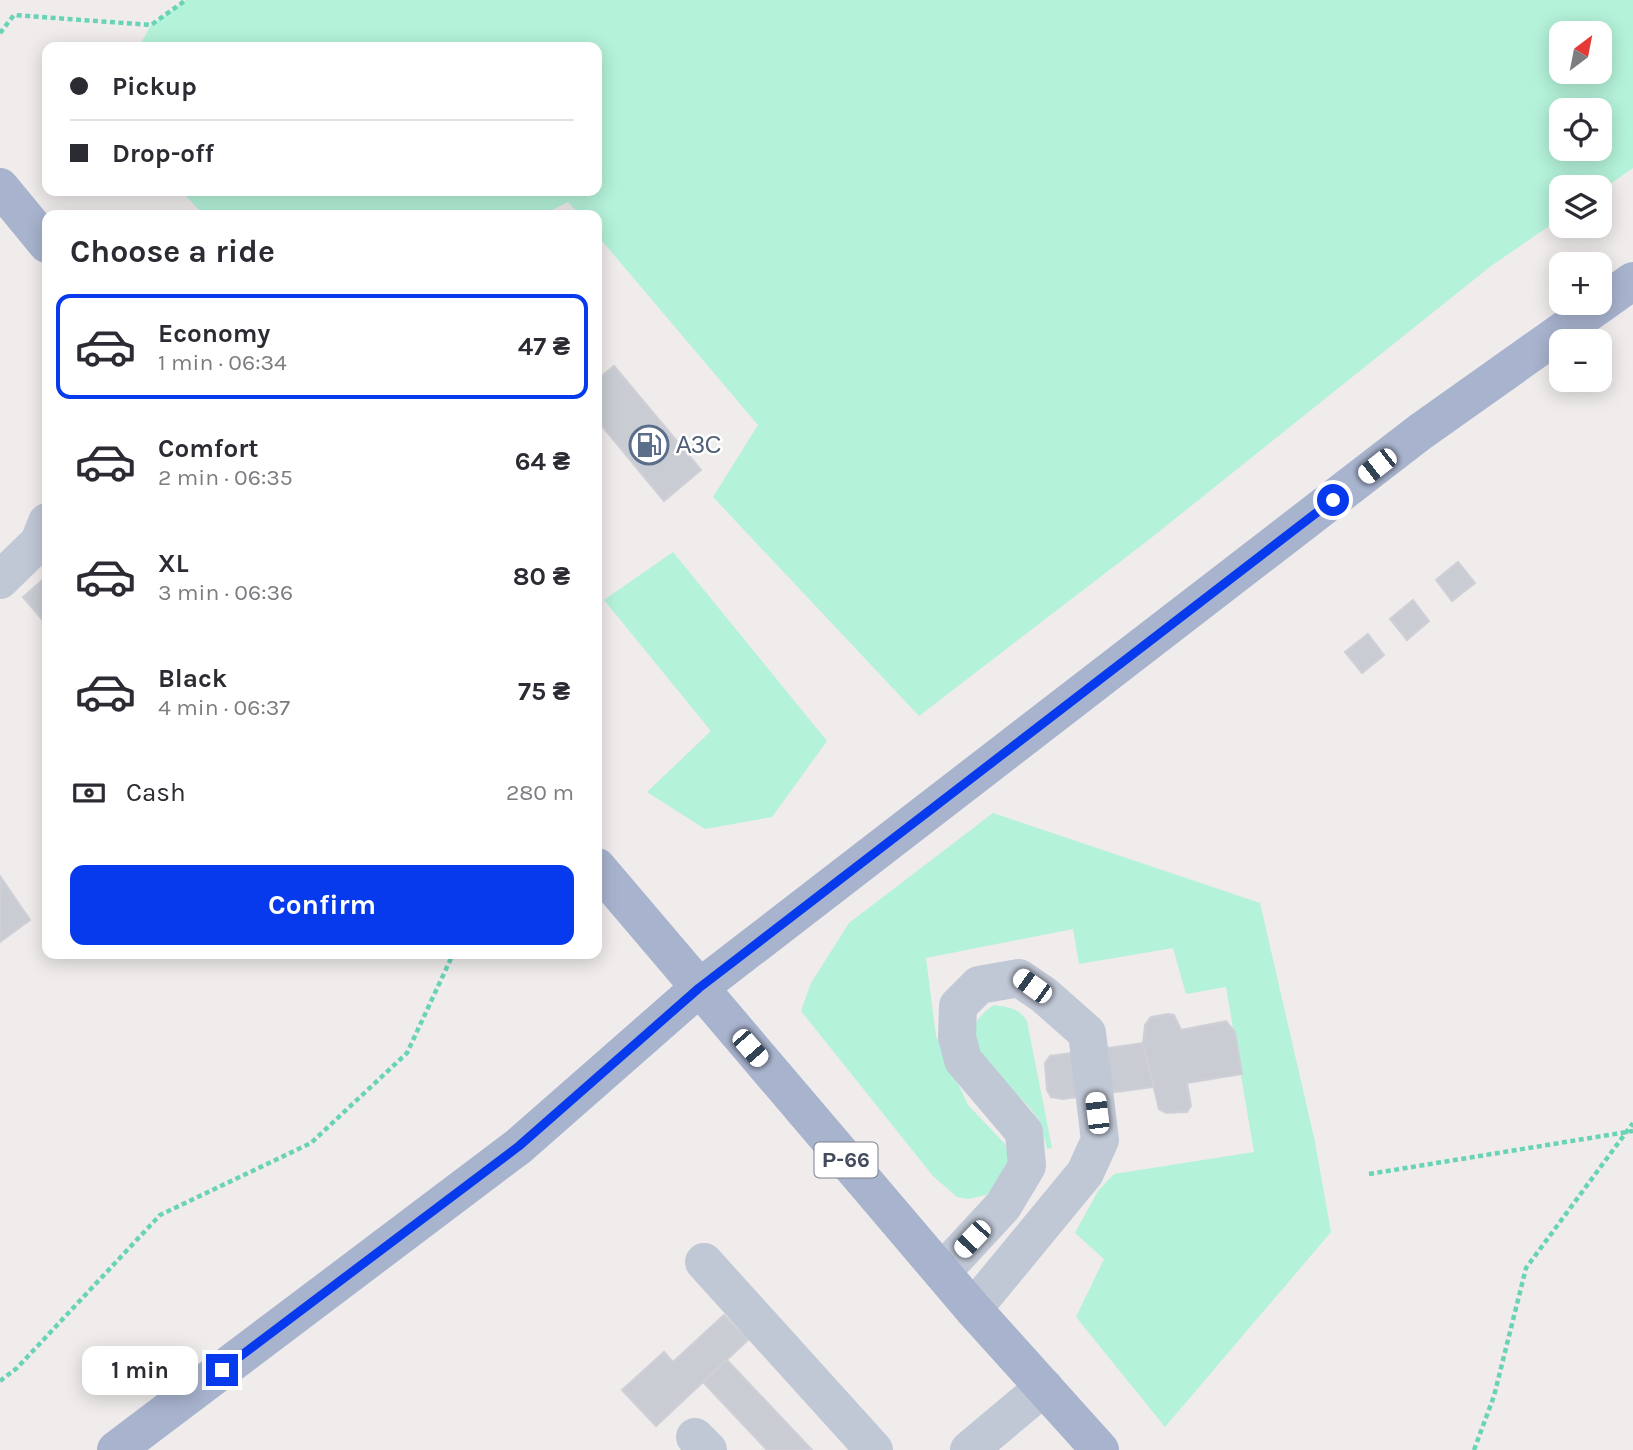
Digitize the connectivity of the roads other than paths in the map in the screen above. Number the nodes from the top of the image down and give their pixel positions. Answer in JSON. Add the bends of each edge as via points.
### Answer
{"nodes":[{"id":1,"x":5,"y":200,"type":"edge"},
{"id":2,"x":42,"y":239,"type":"edge"},
{"id":3,"x":1633,"y":281,"type":"edge"},
{"id":4,"x":42,"y":534,"type":"edge"},
{"id":5,"x":0,"y":580,"type":"edge"},
{"id":6,"x":602,"y":873,"type":"edge"},
{"id":7,"x":699,"y":988,"type":"junction"},
{"id":8,"x":704,"y":1262,"type":"dead end"},
{"id":9,"x":942,"y":1272,"type":"junction"},
{"id":10,"x":973,"y":1309,"type":"junction"},
{"id":11,"x":1044,"y":1387,"type":"junction"},
{"id":12,"x":116,"y":1450,"type":"edge"},
{"id":13,"x":874,"y":1450,"type":"edge"},
{"id":14,"x":969,"y":1450,"type":"edge"},
{"id":15,"x":1100,"y":1450,"type":"edge"}],
"edges":[{"from":1,"to":2,"type":"main road"},
{"from":3,"to":7,"type":"main road","via":[[1420,432]]},
{"from":4,"to":5,"type":"lane"},
{"from":6,"to":7,"type":"main road","number":"Р-66"},
{"from":7,"to":9,"type":"main road","number":"Р-66"},
{"from":7,"to":12,"type":"main road","via":[[519,1146]]},
{"from":8,"to":13,"type":"lane"},
{"from":9,"to":10,"type":"main road","number":"Р-66"},
{"from":9,"to":10,"type":"lane","via":[[1003,1206],[1027,1166],[1024,1132],[963,1060],[957,1037],[958,1006],[979,985],[1019,978],[1087,1033],[1100,1140],[1085,1173]]},
{"from":10,"to":11,"type":"main road","number":"Р-66"},
{"from":11,"to":14,"type":"lane"},
{"from":11,"to":15,"type":"main road","number":"Р-66"}]}
